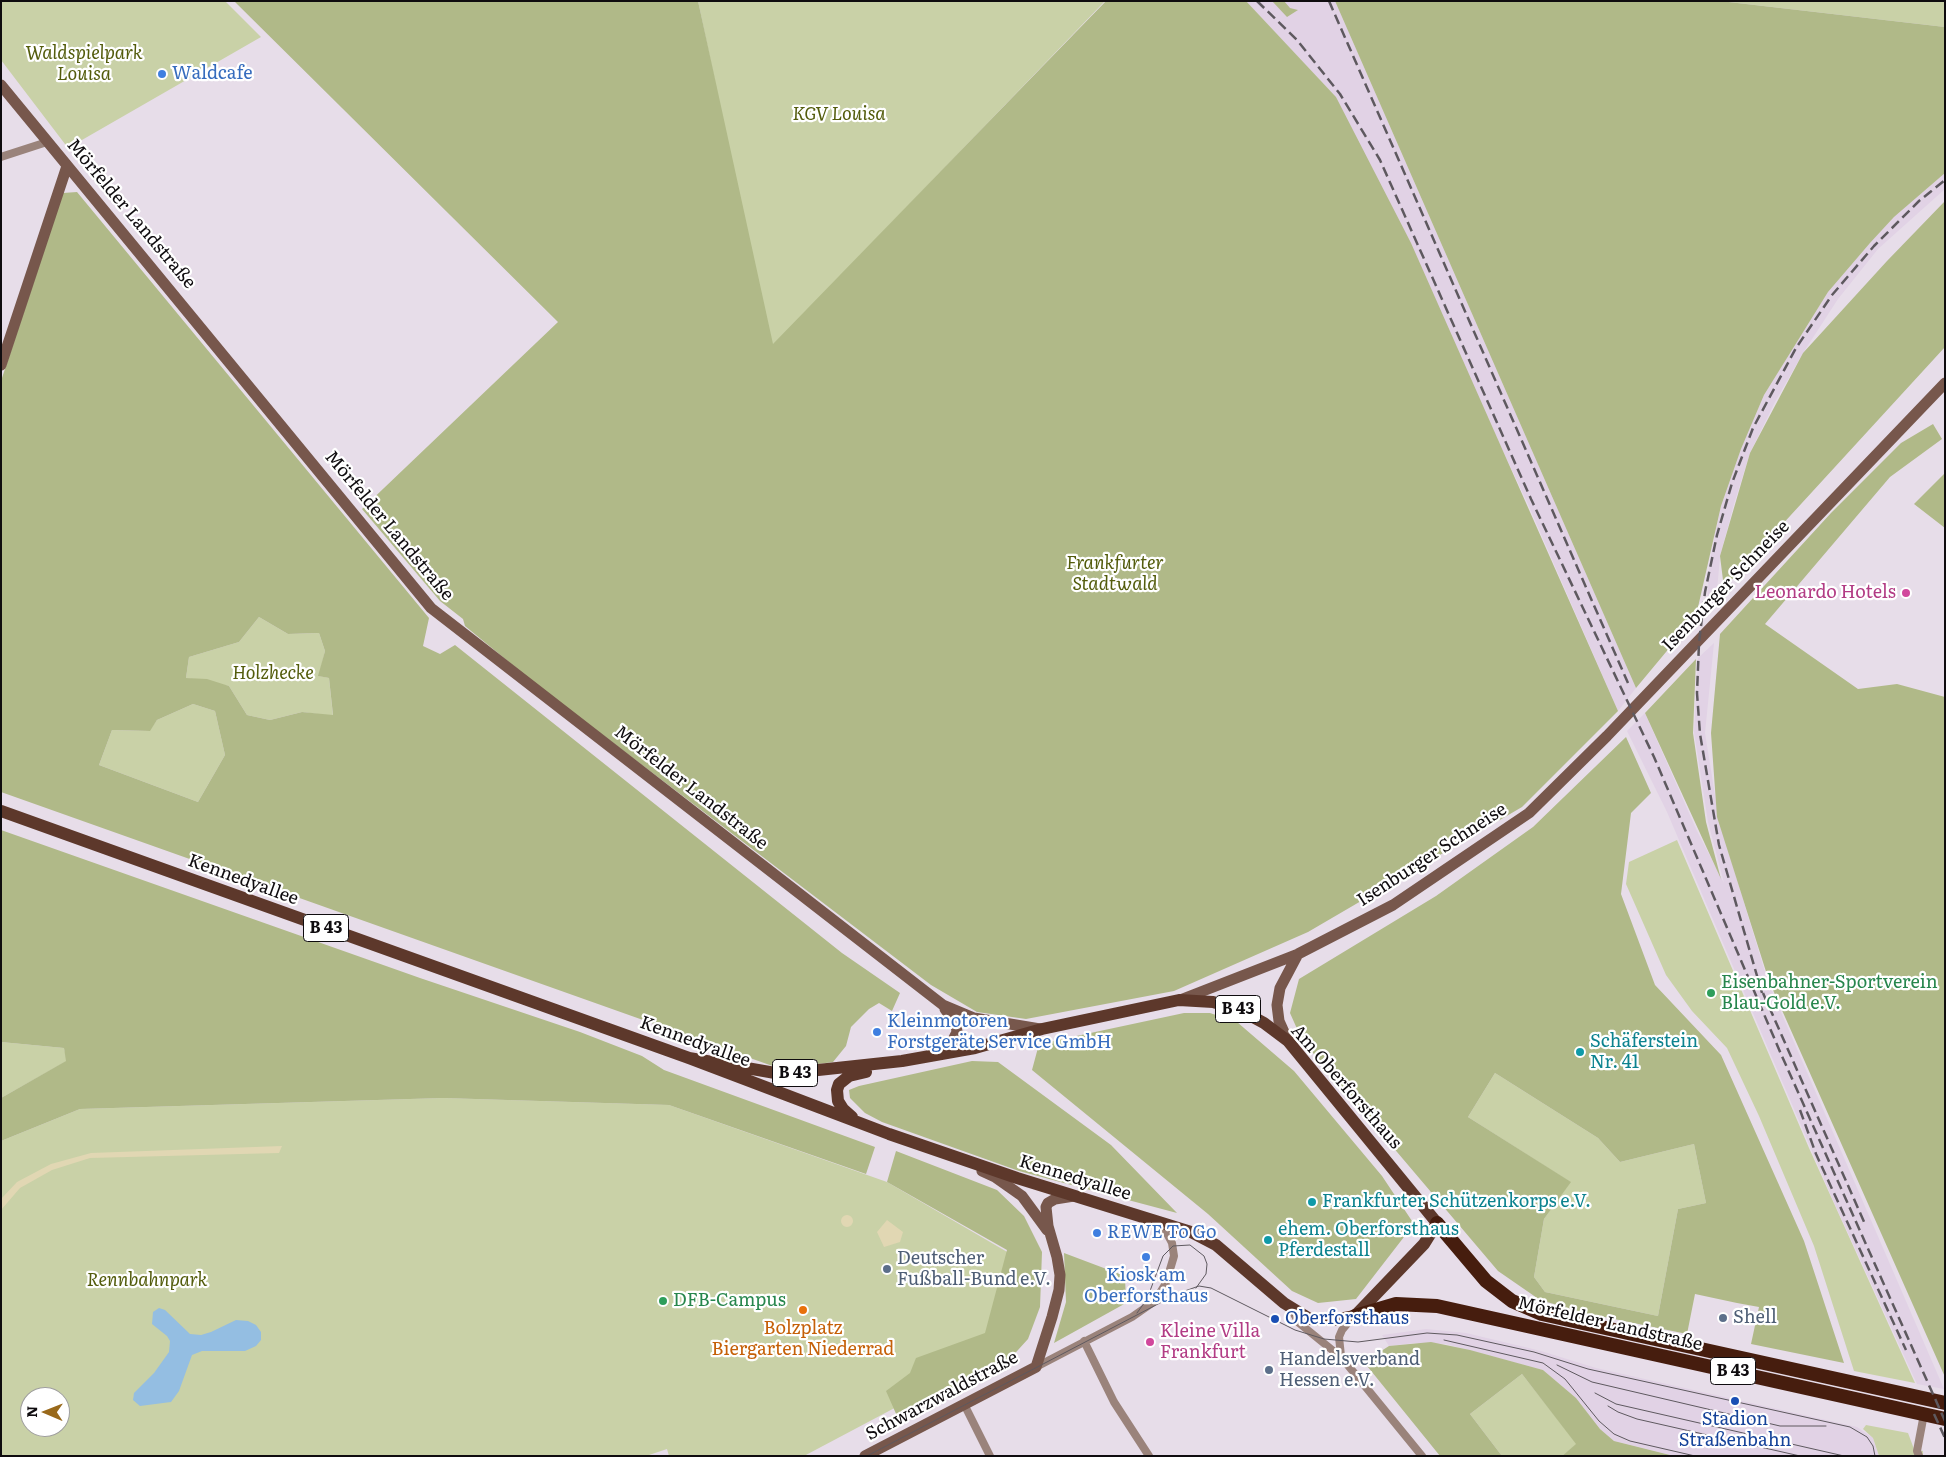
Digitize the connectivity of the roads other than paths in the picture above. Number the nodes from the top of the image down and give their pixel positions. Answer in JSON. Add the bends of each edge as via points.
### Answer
{"nodes":[{"id":1,"x":1,"y":85,"type":"edge"},
{"id":2,"x":48,"y":142,"type":"junction"},
{"id":3,"x":1,"y":157,"type":"edge"},
{"id":4,"x":67,"y":166,"type":"junction"},
{"id":5,"x":1,"y":365,"type":"edge"},
{"id":6,"x":1945,"y":383,"type":"edge"},
{"id":7,"x":1,"y":811,"type":"edge"},
{"id":8,"x":1298,"y":954,"type":"junction"},
{"id":9,"x":1179,"y":1000,"type":"junction"},
{"id":10,"x":943,"y":1005,"type":"junction"},
{"id":11,"x":1042,"y":1029,"type":"junction"},
{"id":12,"x":1288,"y":1041,"type":"junction"},
{"id":13,"x":939,"y":1054,"type":"junction"},
{"id":14,"x":689,"y":1058,"type":"junction"},
{"id":15,"x":911,"y":1059,"type":"junction"},
{"id":16,"x":858,"y":1122,"type":"junction"},
{"id":17,"x":968,"y":1160,"type":"junction"},
{"id":18,"x":1074,"y":1196,"type":"junction"},
{"id":19,"x":1437,"y":1222,"type":"junction"},
{"id":20,"x":1162,"y":1223,"type":"junction"},
{"id":21,"x":1051,"y":1237,"type":"junction"},
{"id":22,"x":1291,"y":1308,"type":"junction"},
{"id":23,"x":1354,"y":1317,"type":"junction"},
{"id":24,"x":1084,"y":1341,"type":"junction"},
{"id":25,"x":1342,"y":1358,"type":"junction"},
{"id":26,"x":1036,"y":1366,"type":"junction"},
{"id":27,"x":1945,"y":1403,"type":"edge"},
{"id":28,"x":964,"y":1404,"type":"junction"},
{"id":29,"x":1924,"y":1414,"type":"junction"},
{"id":30,"x":1945,"y":1419,"type":"edge"},
{"id":31,"x":865,"y":1456,"type":"edge"},
{"id":32,"x":990,"y":1456,"type":"edge"},
{"id":33,"x":1149,"y":1456,"type":"edge"},
{"id":34,"x":1422,"y":1456,"type":"edge"},
{"id":35,"x":1919,"y":1456,"type":"edge"}],
"edges":[{"from":1,"to":2,"type":"main road","name":"Mörfelder Landstraße"},
{"from":2,"to":3,"type":"street"},
{"from":2,"to":4,"type":"main road","name":"Mörfelder Landstraße"},
{"from":4,"to":5,"type":"main road"},
{"from":4,"to":10,"type":"main road","name":"Mörfelder Landstraße","via":[[431,608]]},
{"from":6,"to":8,"type":"main road","name":"Isenburger Schneise","via":[[1607,736],[1529,813],[1394,905]]},
{"from":7,"to":14,"type":"main road","name":"Kennedyallee","number":"B 43"},
{"from":8,"to":9,"type":"main road","name":"Isenburger Schneise"},
{"from":8,"to":12,"type":"main road","via":[[1280,988],[1277,1005],[1279,1021]]},
{"from":9,"to":11,"type":"main road","name":"Isenburger Schneise","number":"B 43"},
{"from":9,"to":12,"type":"main road","name":"Am Oberforsthaus","number":"B 43","via":[[1213,1002],[1240,1010]]},
{"from":10,"to":11,"type":"main road","name":"Mörfelder Landstraße","via":[[974,1018]]},
{"from":10,"to":13,"type":"main road","name":"Mörfelder Landstraße","via":[[958,1031],[952,1044]]},
{"from":11,"to":13,"type":"main road","name":"Isenburger Schneise","number":"B 43","via":[[979,1047]]},
{"from":12,"to":19,"type":"main road","name":"Am Oberforsthaus","number":"B 43"},
{"from":13,"to":15,"type":"main road","name":"Isenburger Schneise","number":"B 43"},
{"from":14,"to":15,"type":"main road","name":"Isenburger Schneise","number":"B 43","via":[[781,1074]]},
{"from":14,"to":16,"type":"main road","name":"Kennedyallee","number":"B 43"},
{"from":15,"to":16,"type":"main road","via":[[842,1080],[837,1090],[838,1101]]},
{"from":16,"to":17,"type":"main road","name":"Kennedyallee","number":"B 43"},
{"from":17,"to":18,"type":"main road","name":"Kennedyallee","number":"B 43"},
{"from":17,"to":21,"type":"main road","via":[[972,1167],[1022,1196]]},
{"from":18,"to":20,"type":"main road","name":"Kennedyallee","number":"B 43"},
{"from":18,"to":21,"type":"main road","name":"Schwarzwaldstraße","via":[[1055,1199],[1047,1204]]},
{"from":19,"to":23,"type":"main road","via":[[1424,1244]]},
{"from":19,"to":27,"type":"highway","name":"Mörfelder Landstraße","number":"B 43","via":[[1486,1281],[1512,1301],[1542,1314]]},
{"from":20,"to":22,"type":"main road","name":"Kennedyallee","number":"B 43","via":[[1212,1243]]},
{"from":20,"to":24,"type":"street","name":"Schwarzwaldstraße","via":[[1174,1246],[1172,1266],[1159,1296],[1142,1311]]},
{"from":21,"to":26,"type":"main road","name":"Schwarzwaldstraße","via":[[1059,1268],[1058,1290]]},
{"from":22,"to":23,"type":"main road","name":"Kennedyallee","number":"B 43","via":[[1315,1320]]},
{"from":22,"to":25,"type":"street","via":[[1300,1323]]},
{"from":23,"to":25,"type":"street","via":[[1339,1335]]},
{"from":23,"to":29,"type":"highway","name":"Mörfelder Landstraße","number":"B 43","via":[[1396,1304],[1437,1306]]},
{"from":24,"to":26,"type":"street","name":"Schwarzwaldstraße"},
{"from":24,"to":33,"type":"street","via":[[1114,1402]]},
{"from":25,"to":34,"type":"street"},
{"from":26,"to":28,"type":"main road","name":"Schwarzwaldstraße"},
{"from":28,"to":31,"type":"main road","name":"Schwarzwaldstraße"},
{"from":28,"to":32,"type":"street"},
{"from":29,"to":30,"type":"highway","name":"Mörfelder Landstraße","number":"B 43"},
{"from":29,"to":35,"type":"street","via":[[1917,1451]]}]}
